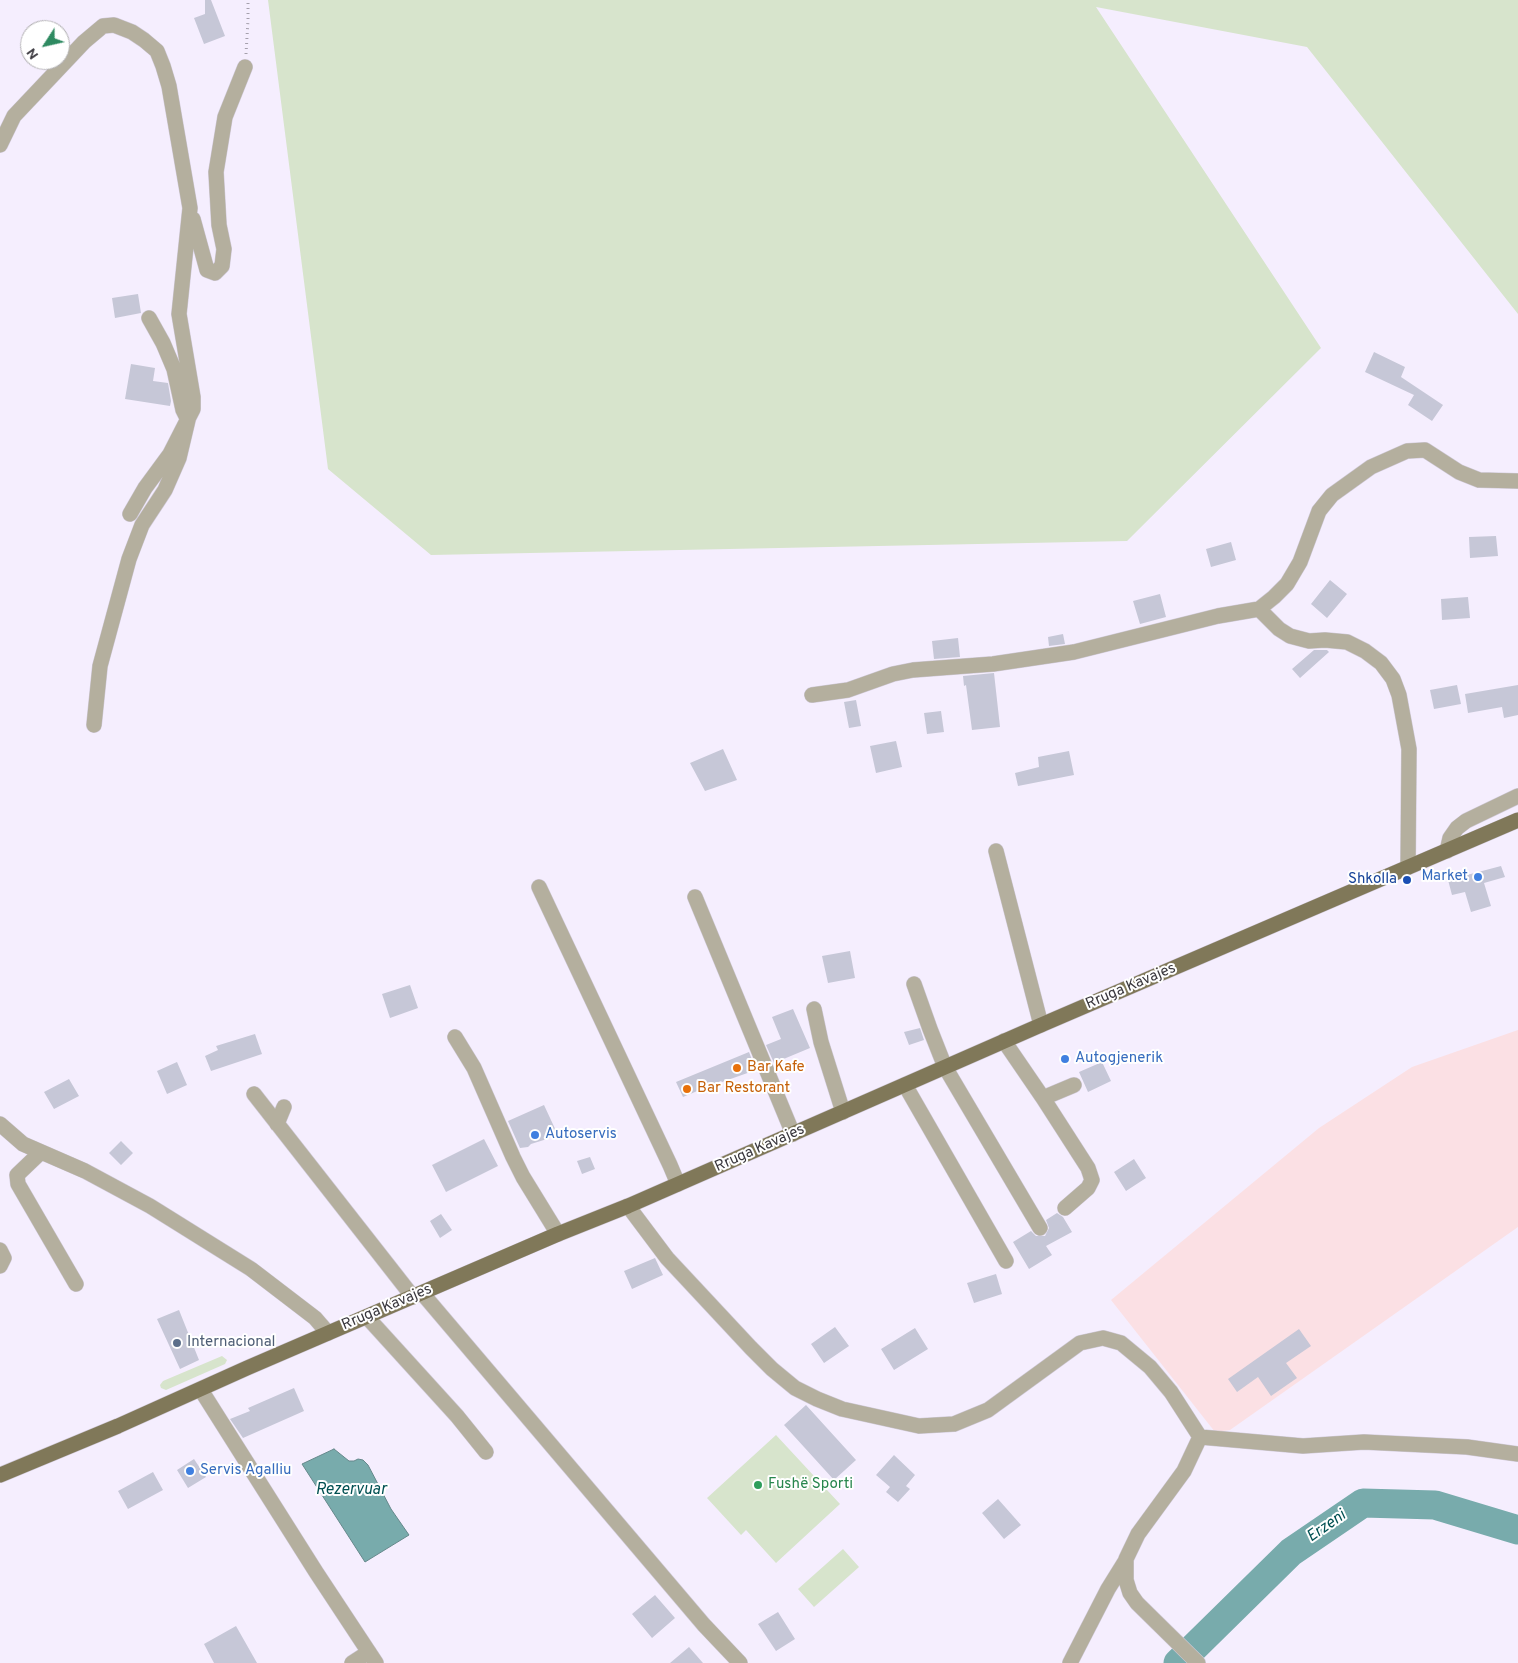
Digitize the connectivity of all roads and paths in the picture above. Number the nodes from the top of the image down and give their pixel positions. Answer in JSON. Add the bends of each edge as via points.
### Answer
{"nodes":[{"id":1,"x":248,"y":0,"type":"edge"},
{"id":2,"x":245,"y":67,"type":"joint"},
{"id":3,"x":0,"y":145,"type":"edge"},
{"id":4,"x":190,"y":208,"type":"junction"},
{"id":5,"x":150,"y":318,"type":"dead end"},
{"id":6,"x":188,"y":420,"type":"junction"},
{"id":7,"x":1518,"y":481,"type":"edge"},
{"id":8,"x":130,"y":514,"type":"dead end"},
{"id":9,"x":1259,"y":609,"type":"junction"},
{"id":10,"x":812,"y":695,"type":"dead end"},
{"id":11,"x":94,"y":724,"type":"dead end"},
{"id":12,"x":1518,"y":796,"type":"edge"},
{"id":13,"x":1518,"y":820,"type":"edge"},
{"id":14,"x":996,"y":851,"type":"dead end"},
{"id":15,"x":1447,"y":851,"type":"junction"},
{"id":16,"x":1408,"y":867,"type":"junction"},
{"id":17,"x":539,"y":887,"type":"dead end"},
{"id":18,"x":695,"y":896,"type":"dead end"},
{"id":19,"x":914,"y":984,"type":"dead end"},
{"id":20,"x":814,"y":1009,"type":"dead end"},
{"id":21,"x":1042,"y":1025,"type":"junction"},
{"id":22,"x":455,"y":1037,"type":"dead end"},
{"id":23,"x":1004,"y":1042,"type":"junction"},
{"id":24,"x":946,"y":1067,"type":"junction"},
{"id":25,"x":905,"y":1085,"type":"junction"},
{"id":26,"x":1074,"y":1085,"type":"dead end"},
{"id":27,"x":254,"y":1094,"type":"dead end"},
{"id":28,"x":1043,"y":1098,"type":"junction"},
{"id":29,"x":284,"y":1107,"type":"dead end"},
{"id":30,"x":844,"y":1112,"type":"junction"},
{"id":31,"x":0,"y":1124,"type":"edge"},
{"id":32,"x":277,"y":1124,"type":"junction"},
{"id":33,"x":793,"y":1134,"type":"junction"},
{"id":34,"x":40,"y":1152,"type":"junction"},
{"id":35,"x":678,"y":1184,"type":"junction"},
{"id":36,"x":628,"y":1206,"type":"junction"},
{"id":37,"x":1065,"y":1208,"type":"dead end"},
{"id":38,"x":1040,"y":1228,"type":"dead end"},
{"id":39,"x":558,"y":1234,"type":"junction"},
{"id":40,"x":0,"y":1250,"type":"edge"},
{"id":41,"x":1006,"y":1261,"type":"dead end"},
{"id":42,"x":0,"y":1266,"type":"edge"},
{"id":43,"x":76,"y":1284,"type":"dead end"},
{"id":44,"x":418,"y":1295,"type":"junction"},
{"id":45,"x":367,"y":1317,"type":"junction"},
{"id":46,"x":328,"y":1333,"type":"junction"},
{"id":47,"x":201,"y":1390,"type":"junction"},
{"id":48,"x":1200,"y":1437,"type":"junction"},
{"id":49,"x":486,"y":1452,"type":"dead end"},
{"id":50,"x":1518,"y":1454,"type":"edge"},
{"id":51,"x":0,"y":1475,"type":"edge"},
{"id":52,"x":1126,"y":1559,"type":"junction"},
{"id":53,"x":372,"y":1657,"type":"edge"},
{"id":54,"x":352,"y":1663,"type":"edge"},
{"id":55,"x":740,"y":1663,"type":"edge"},
{"id":56,"x":1070,"y":1663,"type":"edge"},
{"id":57,"x":1198,"y":1663,"type":"edge"}],
"edges":[{"from":1,"to":2,"type":"path"},
{"from":2,"to":4,"type":"street","via":[[225,117],[216,172],[218,225],[224,249],[222,266],[215,272],[207,270]]},
{"from":3,"to":4,"type":"street","via":[[14,116],[84,42],[102,26],[114,25],[144,40],[157,51],[164,66]]},
{"from":4,"to":6,"type":"street","via":[[179,314],[193,397],[193,409]]},
{"from":5,"to":6,"type":"street","via":[[171,362]]},
{"from":6,"to":8,"type":"street","via":[[170,454]]},
{"from":6,"to":11,"type":"street","via":[[179,458],[165,490],[142,525],[129,559],[100,666]]},
{"from":7,"to":9,"type":"street","via":[[1479,480],[1459,472],[1425,450],[1407,451],[1370,467],[1332,495],[1319,511],[1300,562],[1286,584]]},
{"from":9,"to":10,"type":"street","via":[[1074,652],[993,664],[913,670],[848,690]]},
{"from":9,"to":16,"type":"street","via":[[1290,636],[1309,641],[1347,642],[1365,651],[1381,663],[1392,679],[1399,695],[1409,749]]},
{"from":12,"to":15,"type":"street","via":[[1466,821],[1450,838]]},
{"from":13,"to":15,"type":"main road","name":"Rruga Kavajes"},
{"from":14,"to":21,"type":"street"},
{"from":15,"to":16,"type":"main road","name":"Rruga Kavajes"},
{"from":16,"to":21,"type":"main road","name":"Rruga Kavajes"},
{"from":17,"to":35,"type":"street"},
{"from":18,"to":33,"type":"street"},
{"from":19,"to":24,"type":"street"},
{"from":20,"to":30,"type":"street","via":[[821,1042]]},
{"from":21,"to":23,"type":"main road","name":"Rruga Kavajes"},
{"from":22,"to":39,"type":"street","via":[[474,1068],[523,1177]]},
{"from":23,"to":24,"type":"main road","name":"Rruga Kavajes"},
{"from":23,"to":28,"type":"street"},
{"from":24,"to":25,"type":"main road","name":"Rruga Kavajes"},
{"from":24,"to":38,"type":"street"},
{"from":25,"to":30,"type":"main road","name":"Rruga Kavajes"},
{"from":25,"to":41,"type":"street"},
{"from":26,"to":28,"type":"street"},
{"from":27,"to":32,"type":"street"},
{"from":28,"to":37,"type":"street","via":[[1088,1168],[1092,1180],[1088,1188]]},
{"from":29,"to":32,"type":"street"},
{"from":30,"to":33,"type":"main road","name":"Rruga Kavajes"},
{"from":31,"to":34,"type":"street","via":[[23,1144]]},
{"from":32,"to":44,"type":"street"},
{"from":33,"to":35,"type":"main road","name":"Rruga Kavajes"},
{"from":34,"to":43,"type":"street","via":[[17,1175],[18,1184]]},
{"from":34,"to":46,"type":"street","via":[[85,1171],[150,1206],[251,1269],[315,1318]]},
{"from":35,"to":36,"type":"main road","name":"Rruga Kavajes"},
{"from":36,"to":39,"type":"main road","name":"Rruga Kavajes"},
{"from":36,"to":48,"type":"street","via":[[667,1258],[751,1348],[795,1388],[817,1399],[842,1409],[919,1426],[954,1424],[988,1410],[1080,1344],[1103,1338],[1121,1343],[1150,1367],[1171,1392]]},
{"from":39,"to":44,"type":"main road","name":"Rruga Kavajes"},
{"from":40,"to":42,"type":"street","via":[[4,1258]]},
{"from":44,"to":45,"type":"main road","name":"Rruga Kavajes"},
{"from":44,"to":55,"type":"street"},
{"from":45,"to":46,"type":"main road","name":"Rruga Kavajes"},
{"from":45,"to":49,"type":"street"},
{"from":46,"to":47,"type":"main road","name":"Rruga Kavajes"},
{"from":47,"to":51,"type":"main road","name":"Rruga Kavajes"},
{"from":47,"to":53,"type":"street"},
{"from":48,"to":50,"type":"street","via":[[1303,1446],[1364,1442],[1458,1446]]},
{"from":48,"to":52,"type":"street","via":[[1184,1471],[1138,1534]]},
{"from":52,"to":56,"type":"street"},
{"from":52,"to":57,"type":"street","via":[[1130,1593],[1149,1617]]},
{"from":53,"to":54,"type":"street"}]}
